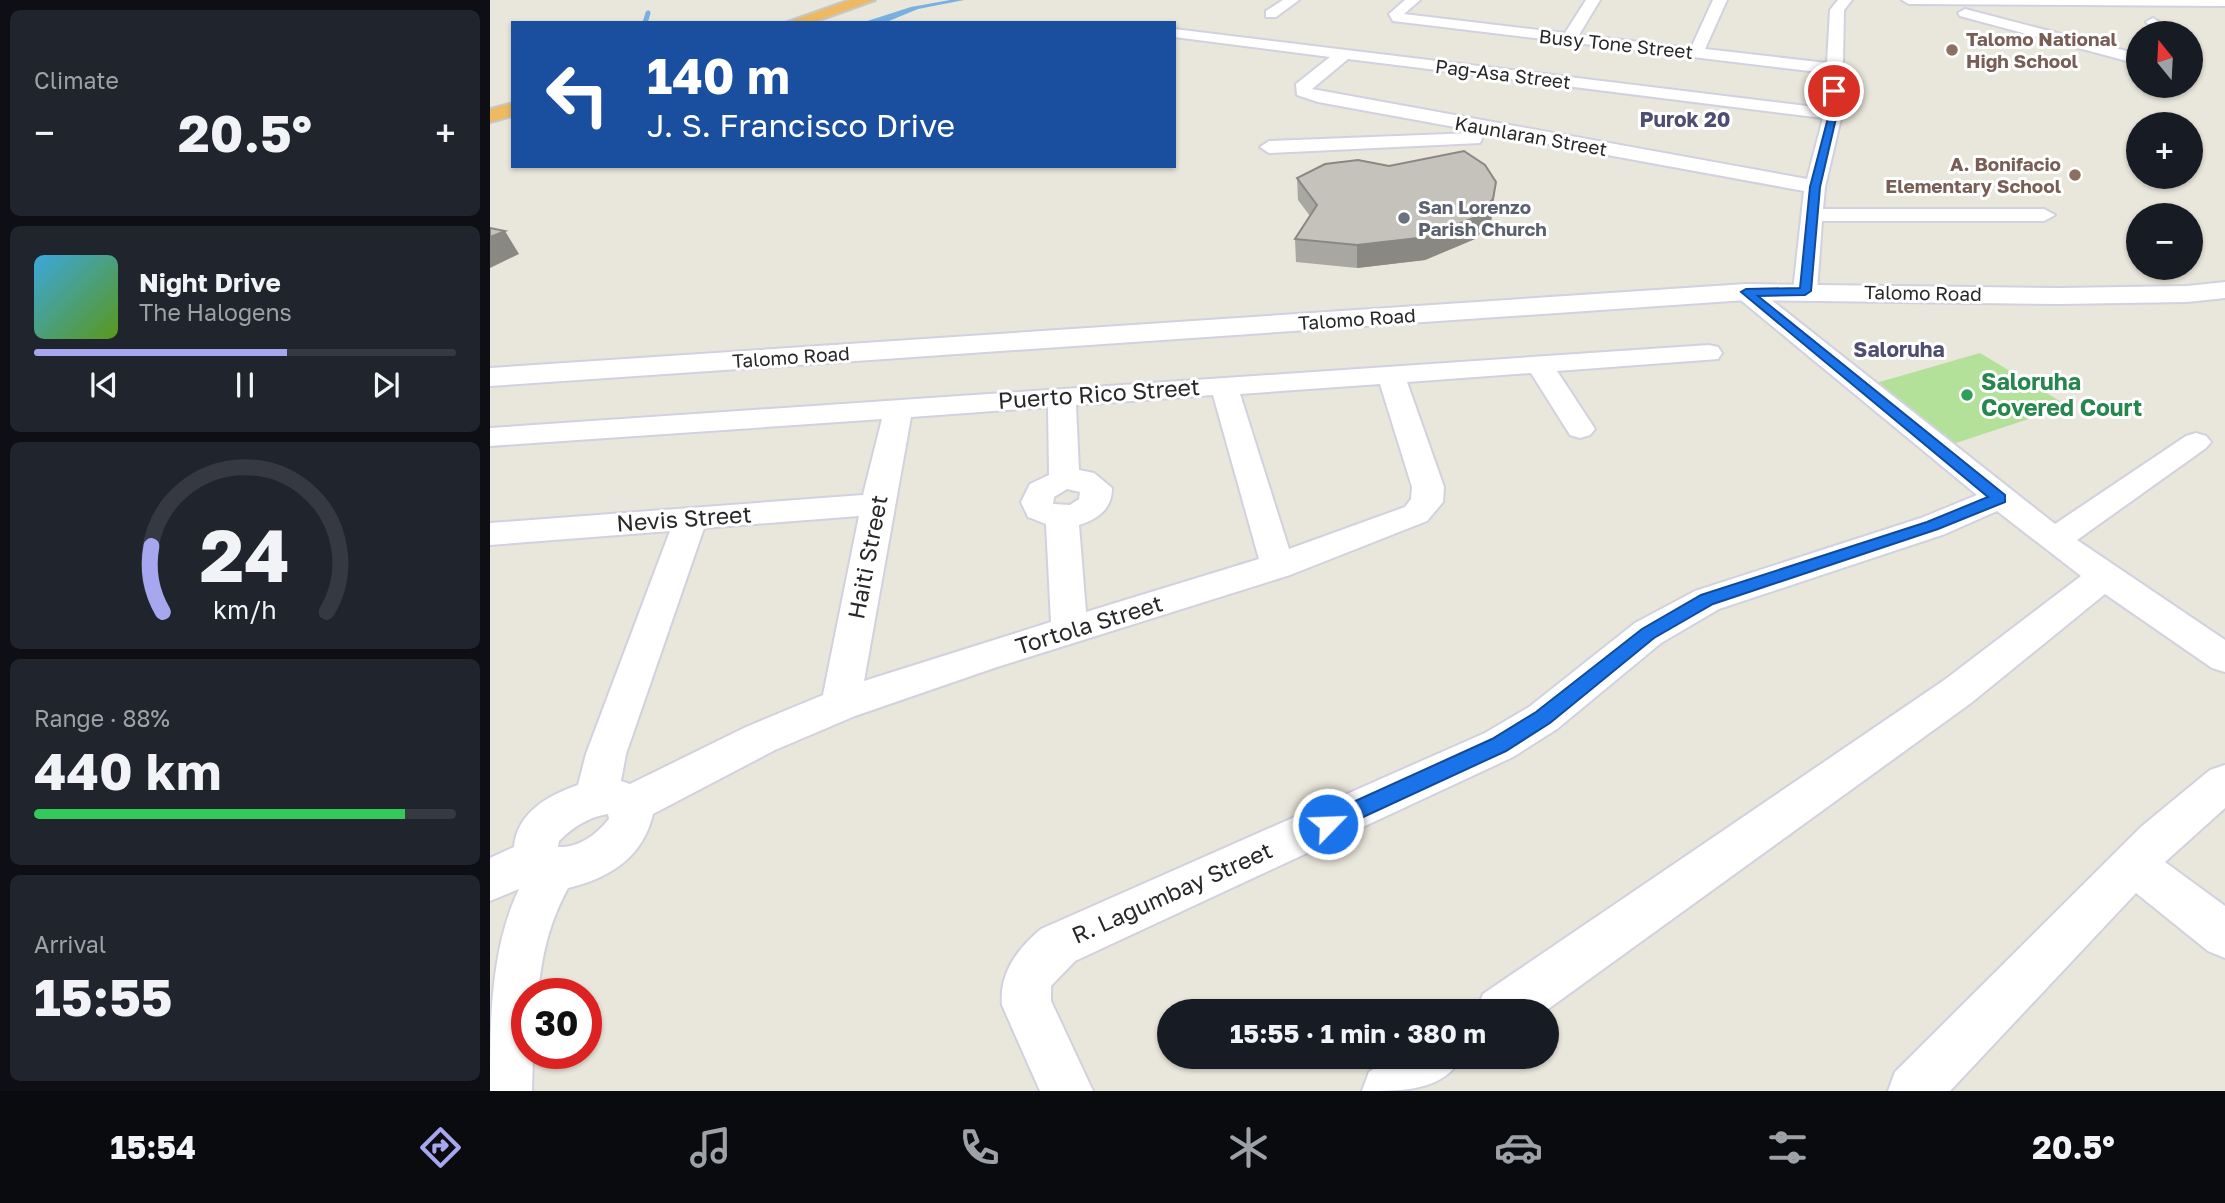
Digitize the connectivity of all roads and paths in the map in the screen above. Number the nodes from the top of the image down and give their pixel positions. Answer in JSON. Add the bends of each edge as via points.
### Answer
{"nodes":[{"id":1,"x":867,"y":0,"type":"edge"},
{"id":2,"x":1292,"y":0,"type":"edge"},
{"id":3,"x":1413,"y":0,"type":"edge"},
{"id":4,"x":1593,"y":0,"type":"edge"},
{"id":5,"x":1720,"y":0,"type":"edge"},
{"id":6,"x":1845,"y":0,"type":"edge"},
{"id":7,"x":1909,"y":0,"type":"edge"},
{"id":8,"x":1918,"y":1,"type":"edge"},
{"id":9,"x":2225,"y":2,"type":"edge"},
{"id":10,"x":1270,"y":14,"type":"dead end"},
{"id":11,"x":799,"y":21,"type":"edge"},
{"id":12,"x":1176,"y":33,"type":"edge"},
{"id":13,"x":1569,"y":39,"type":"junction"},
{"id":14,"x":2126,"y":39,"type":"edge"},
{"id":15,"x":2091,"y":46,"type":"junction"},
{"id":16,"x":1696,"y":53,"type":"junction"},
{"id":17,"x":1343,"y":55,"type":"junction"},
{"id":18,"x":2126,"y":56,"type":"edge"},
{"id":19,"x":1834,"y":69,"type":"junction"},
{"id":20,"x":511,"y":110,"type":"edge"},
{"id":21,"x":1833,"y":114,"type":"junction"},
{"id":22,"x":490,"y":116,"type":"edge"},
{"id":23,"x":1534,"y":136,"type":"junction"},
{"id":24,"x":1269,"y":147,"type":"dead end"},
{"id":25,"x":1815,"y":187,"type":"junction"},
{"id":26,"x":1815,"y":215,"type":"junction"},
{"id":27,"x":2044,"y":215,"type":"dead end"},
{"id":28,"x":2225,"y":290,"type":"edge"},
{"id":29,"x":1805,"y":291,"type":"junction"},
{"id":30,"x":1746,"y":292,"type":"junction"},
{"id":31,"x":1709,"y":353,"type":"dead end"},
{"id":32,"x":1540,"y":366,"type":"junction"},
{"id":33,"x":1391,"y":376,"type":"junction"},
{"id":34,"x":490,"y":377,"type":"edge"},
{"id":35,"x":1224,"y":386,"type":"junction"},
{"id":36,"x":1062,"y":396,"type":"junction"},
{"id":37,"x":898,"y":410,"type":"junction"},
{"id":38,"x":1580,"y":429,"type":"dead end"},
{"id":39,"x":490,"y":437,"type":"edge"},
{"id":40,"x":2196,"y":442,"type":"dead end"},
{"id":41,"x":1999,"y":498,"type":"junction"},
{"id":42,"x":877,"y":504,"type":"junction"},
{"id":43,"x":691,"y":518,"type":"junction"},
{"id":44,"x":2054,"y":540,"type":"junction"},
{"id":45,"x":496,"y":542,"type":"edge"},
{"id":46,"x":1278,"y":567,"type":"junction"},
{"id":47,"x":2104,"y":576,"type":"junction"},
{"id":48,"x":1070,"y":631,"type":"junction"},
{"id":49,"x":2225,"y":658,"type":"edge"},
{"id":50,"x":841,"y":705,"type":"junction"},
{"id":51,"x":2225,"y":783,"type":"edge"},
{"id":52,"x":613,"y":801,"type":"junction"},
{"id":53,"x":545,"y":864,"type":"junction"},
{"id":54,"x":2134,"y":865,"type":"junction"},
{"id":55,"x":490,"y":880,"type":"edge"},
{"id":56,"x":2225,"y":935,"type":"edge"},
{"id":57,"x":1520,"y":999,"type":"edge"},
{"id":58,"x":1419,"y":1069,"type":"edge"},
{"id":59,"x":500,"y":1081,"type":"edge"},
{"id":60,"x":1067,"y":1091,"type":"edge"},
{"id":61,"x":1388,"y":1091,"type":"edge"},
{"id":62,"x":1914,"y":1091,"type":"edge"}],
"edges":[{"from":1,"to":11,"type":"highway"},
{"from":2,"to":10,"type":"street"},
{"from":3,"to":13,"type":"street","name":"Busy Tone Street","via":[[1396,14],[1398,18]]},
{"from":4,"to":13,"type":"street"},
{"from":5,"to":16,"type":"street"},
{"from":6,"to":19,"type":"street","via":[[1837,10]]},
{"from":7,"to":8,"type":"street"},
{"from":8,"to":9,"type":"street"},
{"from":8,"to":15,"type":"street"},
{"from":12,"to":17,"type":"street","name":"Pag-Asa Street"},
{"from":13,"to":16,"type":"street","name":"Busy Tone Street"},
{"from":14,"to":15,"type":"street"},
{"from":15,"to":18,"type":"street"},
{"from":16,"to":19,"type":"street","name":"Busy Tone Street"},
{"from":17,"to":21,"type":"street","name":"Pag-Asa Street"},
{"from":17,"to":23,"type":"street","name":"Kaunlaran Street","via":[[1304,84],[1303,91]]},
{"from":19,"to":21,"type":"street"},
{"from":20,"to":22,"type":"highway"},
{"from":21,"to":25,"type":"street"},
{"from":23,"to":24,"type":"street"},
{"from":23,"to":25,"type":"street","name":"Kaunlaran Street"},
{"from":25,"to":26,"type":"street"},
{"from":26,"to":27,"type":"street"},
{"from":26,"to":29,"type":"street"},
{"from":28,"to":29,"type":"street","name":"Talomo Road","via":[[2059,296]]},
{"from":29,"to":30,"type":"street","name":"Talomo Road"},
{"from":30,"to":34,"type":"street","name":"Talomo Road"},
{"from":30,"to":41,"type":"street"},
{"from":31,"to":32,"type":"street","name":"Puerto Rico Street"},
{"from":32,"to":33,"type":"street","name":"Puerto Rico Street"},
{"from":32,"to":38,"type":"street"},
{"from":33,"to":35,"type":"street","name":"Puerto Rico Street"},
{"from":33,"to":46,"type":"street","name":"Tortola Street","via":[[1429,487],[1427,502],[1416,514]]},
{"from":35,"to":36,"type":"street","name":"Puerto Rico Street"},
{"from":35,"to":46,"type":"street"},
{"from":36,"to":37,"type":"street","name":"Puerto Rico Street"},
{"from":36,"to":48,"type":"street","via":[[1064,480],[1040,492],[1036,504],[1045,514],[1062,517]]},
{"from":37,"to":39,"type":"street","name":"Puerto Rico Street"},
{"from":37,"to":42,"type":"street","name":"Haiti Street"},
{"from":40,"to":44,"type":"street"},
{"from":41,"to":44,"type":"street"},
{"from":41,"to":60,"type":"street","name":"R. Lagumbay Street","via":[[1933,526],[1707,600],[1648,634],[1543,718],[1499,745],[1058,945],[1040,960],[1024,991]]},
{"from":42,"to":43,"type":"street","name":"Nevis Street"},
{"from":42,"to":50,"type":"street","name":"Haiti Street"},
{"from":43,"to":45,"type":"street","name":"Nevis Street"},
{"from":43,"to":52,"type":"street","via":[[606,754]]},
{"from":44,"to":47,"type":"street"},
{"from":46,"to":48,"type":"street","name":"Tortola Street"},
{"from":47,"to":49,"type":"street"},
{"from":47,"to":57,"type":"street","via":[[1957,692]]},
{"from":48,"to":50,"type":"street","name":"Tortola Street"},
{"from":50,"to":52,"type":"street","name":"Tortola Street"},
{"from":51,"to":54,"type":"street"},
{"from":52,"to":53,"type":"street","name":"Tortola Street","via":[[579,802],[549,822],[535,847]]},
{"from":52,"to":53,"type":"street","via":[[632,816],[612,848],[588,864]]},
{"from":53,"to":55,"type":"street"},
{"from":53,"to":59,"type":"street","name":"Tortola Street","via":[[518,955]]},
{"from":54,"to":56,"type":"street"},
{"from":54,"to":62,"type":"street"},
{"from":58,"to":61,"type":"street"}]}
